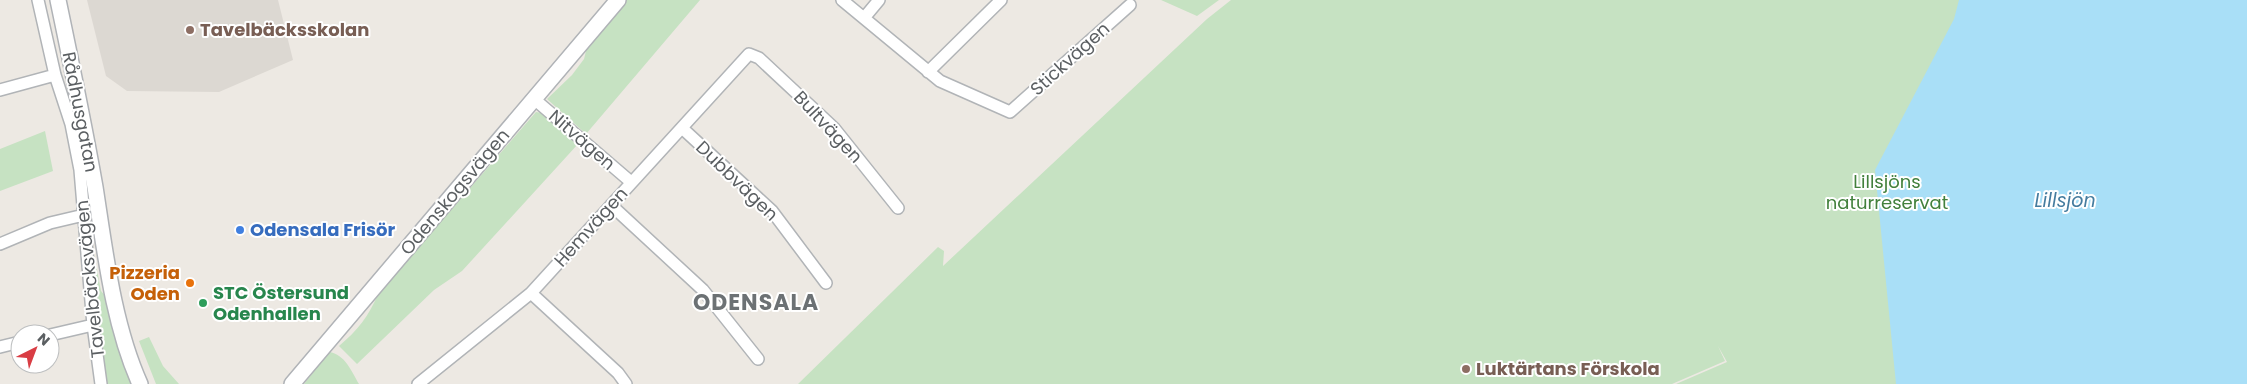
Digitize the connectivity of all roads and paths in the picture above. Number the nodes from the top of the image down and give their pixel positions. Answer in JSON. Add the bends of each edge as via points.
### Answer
{"nodes":[{"id":1,"x":38,"y":0,"type":"edge"},
{"id":2,"x":58,"y":0,"type":"edge"},
{"id":3,"x":618,"y":0,"type":"edge"},
{"id":4,"x":842,"y":0,"type":"edge"},
{"id":5,"x":880,"y":0,"type":"edge"},
{"id":6,"x":1002,"y":0,"type":"edge"},
{"id":7,"x":1130,"y":5,"type":"dead end"},
{"id":8,"x":864,"y":18,"type":"junction"},
{"id":9,"x":750,"y":54,"type":"joint"},
{"id":10,"x":928,"y":72,"type":"junction"},
{"id":11,"x":55,"y":76,"type":"junction"},
{"id":12,"x":0,"y":90,"type":"edge"},
{"id":13,"x":533,"y":98,"type":"junction"},
{"id":14,"x":682,"y":128,"type":"junction"},
{"id":15,"x":631,"y":182,"type":"junction"},
{"id":16,"x":610,"y":204,"type":"junction"},
{"id":17,"x":898,"y":208,"type":"dead end"},
{"id":18,"x":84,"y":215,"type":"junction"},
{"id":19,"x":101,"y":225,"type":"junction"},
{"id":20,"x":0,"y":244,"type":"edge"},
{"id":21,"x":826,"y":283,"type":"dead end"},
{"id":22,"x":531,"y":293,"type":"junction"},
{"id":23,"x":93,"y":324,"type":"junction"},
{"id":24,"x":60,"y":332,"type":"edge"},
{"id":25,"x":758,"y":359,"type":"dead end"},
{"id":26,"x":101,"y":384,"type":"edge"},
{"id":27,"x":140,"y":384,"type":"edge"},
{"id":28,"x":151,"y":384,"type":"edge"},
{"id":29,"x":292,"y":384,"type":"edge"},
{"id":30,"x":418,"y":384,"type":"edge"},
{"id":31,"x":626,"y":384,"type":"edge"}],
"edges":[{"from":1,"to":11,"type":"street","name":"Tavelbäcksvägen"},
{"from":2,"to":19,"type":"main road","name":"Rådhusgatan"},
{"from":3,"to":13,"type":"main road","name":"Odenskogsvägen"},
{"from":4,"to":8,"type":"street"},
{"from":5,"to":8,"type":"street"},
{"from":6,"to":10,"type":"street"},
{"from":7,"to":10,"type":"street","name":"Stickvägen","via":[[1010,112],[940,81]]},
{"from":8,"to":10,"type":"street"},
{"from":9,"to":14,"type":"street","name":"Hemvägen"},
{"from":9,"to":17,"type":"street","name":"Bultvägen","via":[[759,58],[834,128]]},
{"from":11,"to":12,"type":"street"},
{"from":11,"to":18,"type":"street","name":"Tavelbäcksvägen","via":[[71,124]]},
{"from":13,"to":15,"type":"street","name":"Nitvägen"},
{"from":13,"to":29,"type":"main road","name":"Odenskogsvägen"},
{"from":14,"to":15,"type":"street","name":"Hemvägen"},
{"from":14,"to":21,"type":"street","name":"Dubbvägen","via":[[772,211]]},
{"from":15,"to":16,"type":"street","name":"Hemvägen"},
{"from":16,"to":22,"type":"street","name":"Hemvägen"},
{"from":16,"to":25,"type":"street","via":[[703,290]]},
{"from":18,"to":20,"type":"street","via":[[50,223]]},
{"from":18,"to":23,"type":"street","name":"Tavelbäcksvägen"},
{"from":19,"to":27,"type":"main road","name":"Rådhusgatan","via":[[119,318]]},
{"from":19,"to":28,"type":"main road","name":"Rådhusgatan","via":[[134,339]]},
{"from":22,"to":30,"type":"street","name":"Hemvägen"},
{"from":22,"to":31,"type":"street"},
{"from":23,"to":24,"type":"street"},
{"from":23,"to":26,"type":"street","name":"Tavelbäcksvägen"}]}
